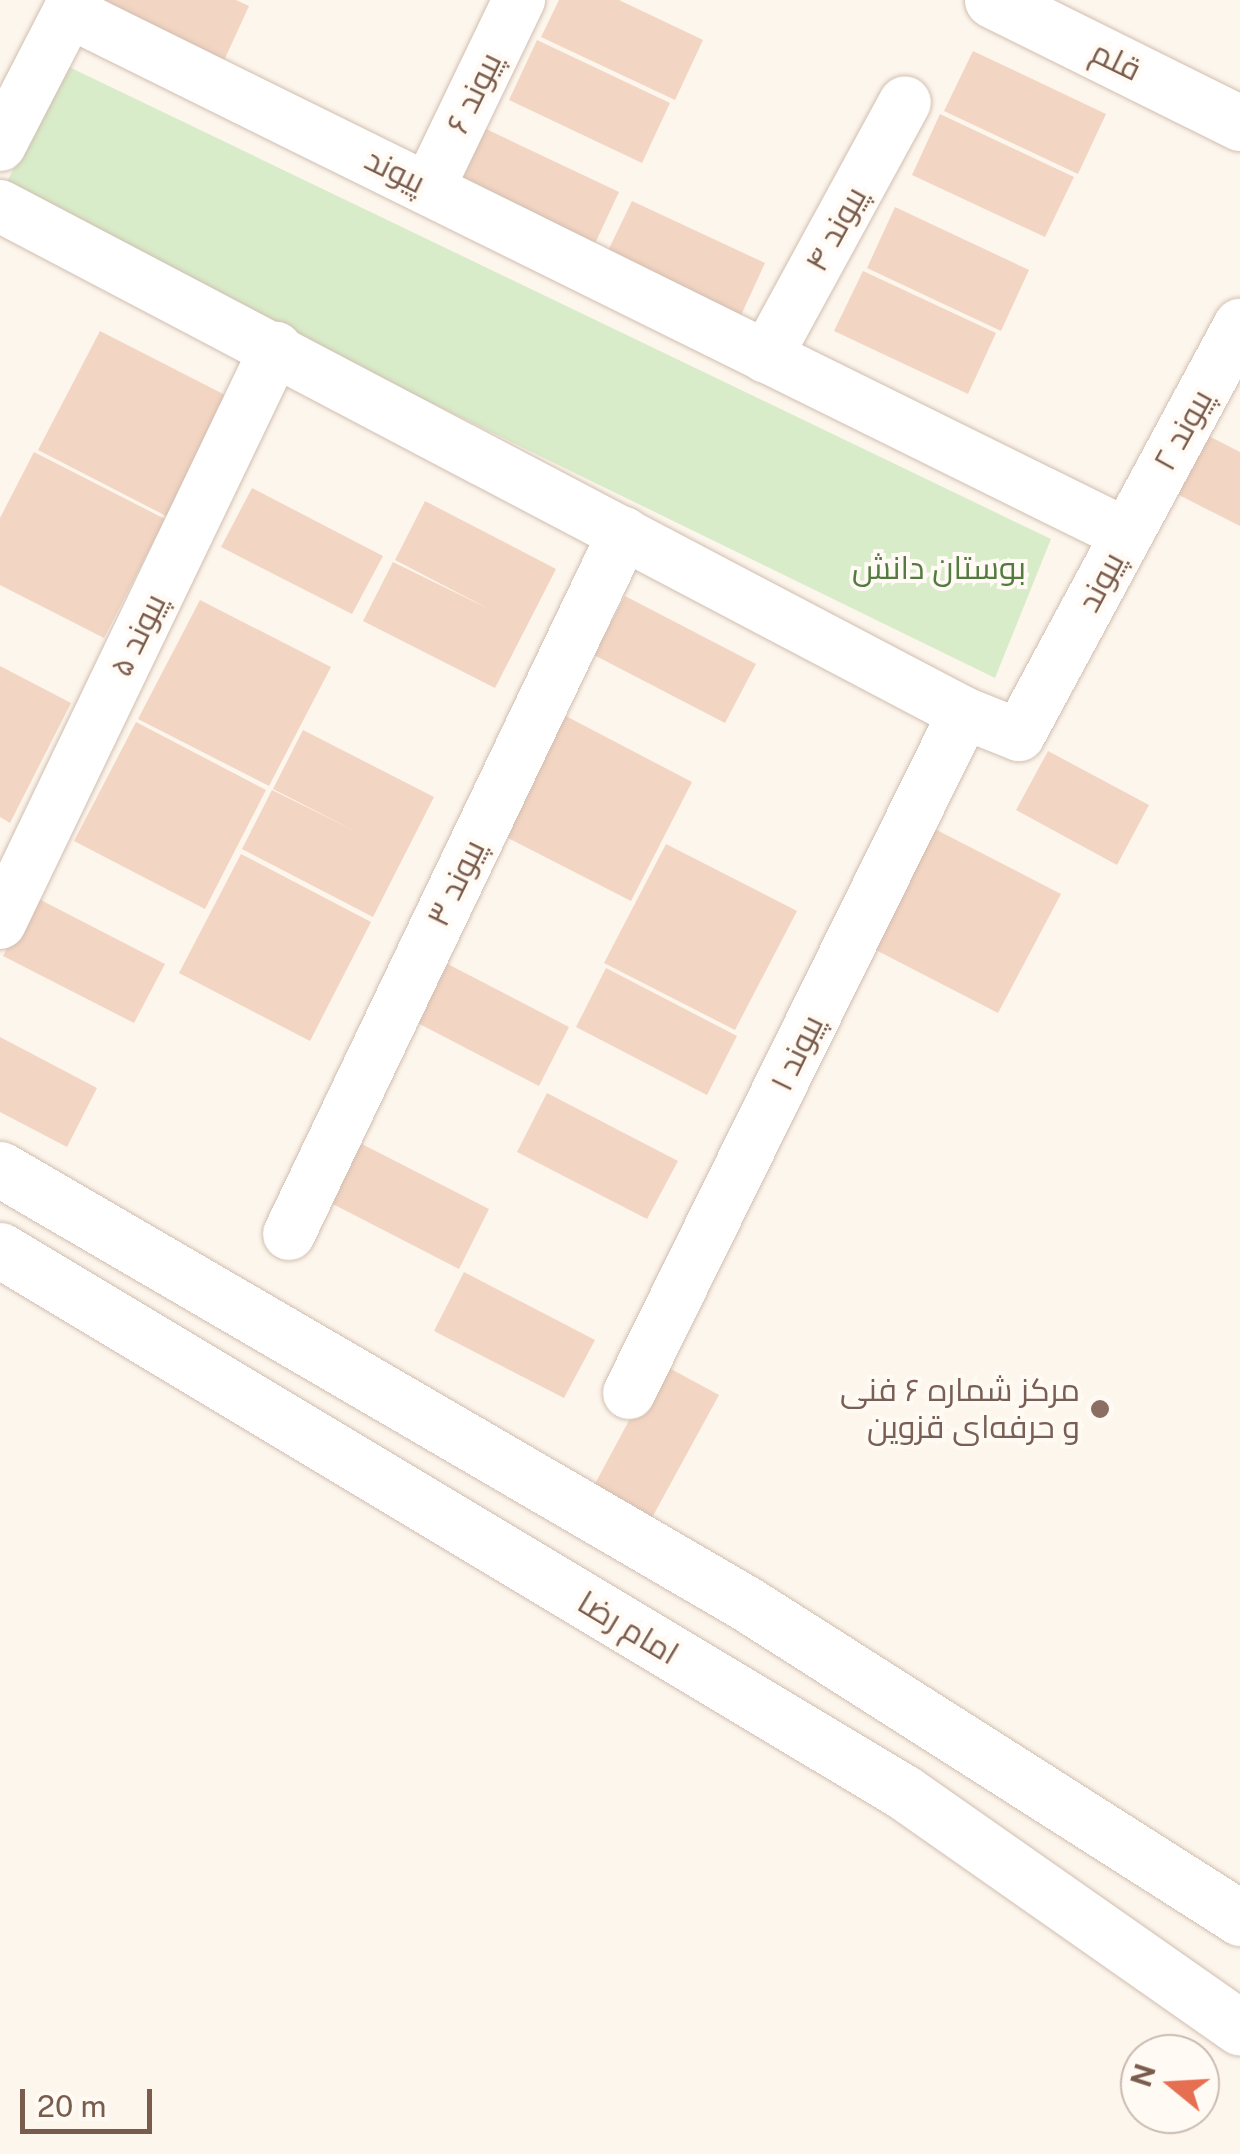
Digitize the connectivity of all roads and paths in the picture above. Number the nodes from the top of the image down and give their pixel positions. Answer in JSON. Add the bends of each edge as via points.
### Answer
{"nodes":[{"id":1,"x":519,"y":0,"type":"edge"},
{"id":2,"x":992,"y":0,"type":"edge"},
{"id":3,"x":72,"y":6,"type":"edge"},
{"id":4,"x":906,"y":102,"type":"dead end"},
{"id":5,"x":1240,"y":122,"type":"edge"},
{"id":6,"x":0,"y":145,"type":"edge"},
{"id":7,"x":429,"y":187,"type":"junction"},
{"id":8,"x":0,"y":206,"type":"edge"},
{"id":9,"x":1240,"y":326,"type":"edge"},
{"id":10,"x":276,"y":348,"type":"junction"},
{"id":11,"x":766,"y":357,"type":"junction"},
{"id":12,"x":624,"y":532,"type":"junction"},
{"id":13,"x":1126,"y":534,"type":"junction"},
{"id":14,"x":964,"y":713,"type":"junction"},
{"id":15,"x":0,"y":923,"type":"edge"},
{"id":16,"x":0,"y":1169,"type":"edge"},
{"id":17,"x":289,"y":1234,"type":"dead end"},
{"id":18,"x":0,"y":1250,"type":"edge"},
{"id":19,"x":629,"y":1394,"type":"dead end"},
{"id":20,"x":1240,"y":1918,"type":"edge"},
{"id":21,"x":1240,"y":2028,"type":"edge"}],
"edges":[{"from":1,"to":7,"type":"street","name":"پیوند ۶"},
{"from":2,"to":5,"type":"street","name":"قلم"},
{"from":3,"to":6,"type":"street","name":"پیوند"},
{"from":3,"to":7,"type":"street","name":"پیوند"},
{"from":4,"to":11,"type":"street","name":"پیوند ۴"},
{"from":7,"to":11,"type":"street","name":"پیوند"},
{"from":8,"to":10,"type":"street","name":"پیوند"},
{"from":9,"to":13,"type":"street","name":"پیوند ۲"},
{"from":10,"to":12,"type":"street","name":"پیوند"},
{"from":10,"to":15,"type":"street","name":"پیوند ۵"},
{"from":11,"to":13,"type":"street","name":"پیوند"},
{"from":12,"to":14,"type":"street","name":"پیوند"},
{"from":12,"to":17,"type":"street","name":"پیوند ۳"},
{"from":13,"to":14,"type":"street","name":"پیوند","via":[[1019,735]]},
{"from":14,"to":19,"type":"street","name":"پیوند ۱"},
{"from":16,"to":20,"type":"street","via":[[747,1604]]},
{"from":18,"to":21,"type":"street","name":"امام رضا","via":[[905,1793]]}]}
